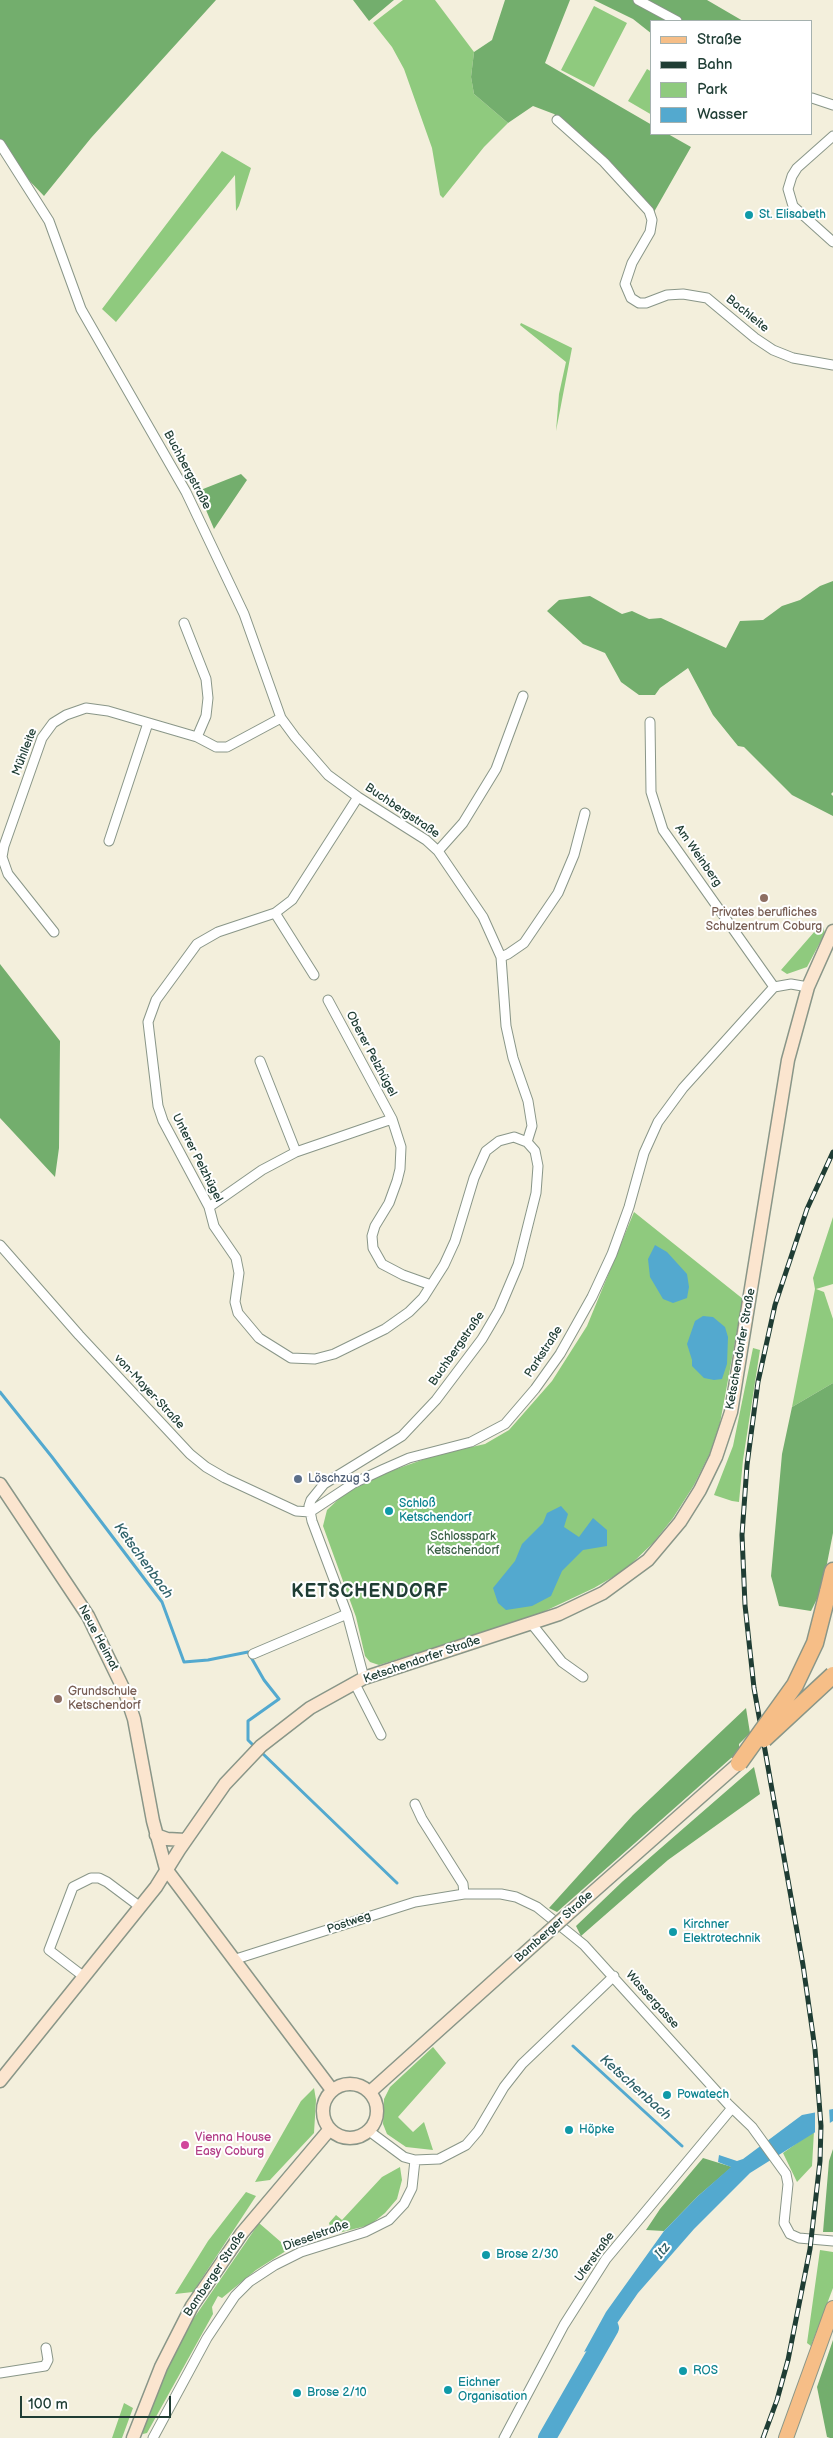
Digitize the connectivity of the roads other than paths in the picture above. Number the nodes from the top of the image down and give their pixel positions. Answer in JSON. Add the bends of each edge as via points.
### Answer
{"nodes":[{"id":1,"x":638,"y":0,"type":"edge"},
{"id":2,"x":676,"y":20,"type":"edge"},
{"id":3,"x":813,"y":98,"type":"edge"},
{"id":4,"x":833,"y":105,"type":"edge"},
{"id":5,"x":557,"y":120,"type":"dead end"},
{"id":6,"x":833,"y":136,"type":"edge"},
{"id":7,"x":0,"y":144,"type":"edge"},
{"id":8,"x":833,"y":242,"type":"edge"},
{"id":9,"x":833,"y":365,"type":"edge"},
{"id":10,"x":184,"y":622,"type":"dead end"},
{"id":11,"x":523,"y":696,"type":"dead end"},
{"id":12,"x":282,"y":718,"type":"junction"},
{"id":13,"x":650,"y":722,"type":"dead end"},
{"id":14,"x":148,"y":723,"type":"junction"},
{"id":15,"x":197,"y":737,"type":"junction"},
{"id":16,"x":358,"y":797,"type":"junction"},
{"id":17,"x":585,"y":813,"type":"dead end"},
{"id":18,"x":109,"y":841,"type":"dead end"},
{"id":19,"x":438,"y":851,"type":"junction"},
{"id":20,"x":275,"y":913,"type":"junction"},
{"id":21,"x":833,"y":931,"type":"edge"},
{"id":22,"x":54,"y":932,"type":"dead end"},
{"id":23,"x":501,"y":957,"type":"junction"},
{"id":24,"x":314,"y":976,"type":"dead end"},
{"id":25,"x":808,"y":987,"type":"junction"},
{"id":26,"x":774,"y":988,"type":"junction"},
{"id":27,"x":328,"y":1000,"type":"dead end"},
{"id":28,"x":260,"y":1061,"type":"dead end"},
{"id":29,"x":392,"y":1119,"type":"junction"},
{"id":30,"x":527,"y":1142,"type":"junction"},
{"id":31,"x":296,"y":1152,"type":"junction"},
{"id":32,"x":209,"y":1207,"type":"junction"},
{"id":33,"x":0,"y":1245,"type":"edge"},
{"id":34,"x":431,"y":1285,"type":"junction"},
{"id":35,"x":0,"y":1484,"type":"edge"},
{"id":36,"x":310,"y":1512,"type":"junction"},
{"id":37,"x":833,"y":1571,"type":"edge"},
{"id":38,"x":347,"y":1614,"type":"junction"},
{"id":39,"x":532,"y":1623,"type":"junction"},
{"id":40,"x":253,"y":1654,"type":"dead end"},
{"id":41,"x":833,"y":1675,"type":"edge"},
{"id":42,"x":583,"y":1678,"type":"dead end"},
{"id":43,"x":360,"y":1681,"type":"junction"},
{"id":44,"x":381,"y":1735,"type":"dead end"},
{"id":45,"x":739,"y":1763,"type":"junction"},
{"id":46,"x":415,"y":1804,"type":"dead end"},
{"id":47,"x":156,"y":1835,"type":"junction"},
{"id":48,"x":186,"y":1840,"type":"junction"},
{"id":49,"x":166,"y":1869,"type":"junction"},
{"id":50,"x":464,"y":1894,"type":"junction"},
{"id":51,"x":139,"y":1906,"type":"junction"},
{"id":52,"x":236,"y":1959,"type":"junction"},
{"id":53,"x":83,"y":1976,"type":"junction"},
{"id":54,"x":614,"y":1976,"type":"junction"},
{"id":55,"x":0,"y":2081,"type":"edge"},
{"id":56,"x":332,"y":2090,"type":"junction"},
{"id":57,"x":370,"y":2092,"type":"junction"},
{"id":58,"x":732,"y":2108,"type":"junction"},
{"id":59,"x":330,"y":2129,"type":"junction"},
{"id":60,"x":369,"y":2131,"type":"junction"},
{"id":61,"x":415,"y":2160,"type":"junction"},
{"id":62,"x":833,"y":2242,"type":"edge"},
{"id":63,"x":833,"y":2308,"type":"edge"},
{"id":64,"x":46,"y":2348,"type":"dead end"},
{"id":65,"x":0,"y":2373,"type":"edge"},
{"id":66,"x":133,"y":2438,"type":"edge"},
{"id":67,"x":153,"y":2438,"type":"edge"},
{"id":68,"x":504,"y":2438,"type":"edge"},
{"id":69,"x":786,"y":2438,"type":"edge"}],
"edges":[{"from":1,"to":2,"type":"street"},
{"from":3,"to":4,"type":"street"},
{"from":5,"to":9,"type":"street","name":"Bachleite","via":[[604,162],[649,211],[652,220],[650,232],[632,263],[625,284],[631,298],[646,303],[667,295],[707,298],[773,350],[793,358]]},
{"from":6,"to":8,"type":"street","via":[[797,168],[788,189],[793,206]]},
{"from":7,"to":12,"type":"street","name":"Buchbergstraße","via":[[49,220],[81,309],[186,492],[244,614]]},
{"from":10,"to":15,"type":"street","via":[[206,679],[206,716]]},
{"from":11,"to":19,"type":"street","via":[[491,777],[463,823]]},
{"from":12,"to":15,"type":"street","name":"Mühlleite","via":[[227,747],[216,747]]},
{"from":12,"to":16,"type":"street","name":"Buchbergstraße","via":[[295,738],[328,774]]},
{"from":13,"to":26,"type":"street","name":"Am Weinberg","via":[[651,792],[663,830]]},
{"from":14,"to":15,"type":"street","name":"Mühlleite"},
{"from":14,"to":18,"type":"street"},
{"from":14,"to":22,"type":"street","name":"Mühlleite","via":[[86,708],[53,723],[42,738],[2,857],[8,874]]},
{"from":16,"to":19,"type":"street","name":"Buchbergstraße"},
{"from":16,"to":20,"type":"street","name":"Unterer Pelzhügel","via":[[292,900]]},
{"from":17,"to":23,"type":"street","via":[[574,855],[558,893],[524,943]]},
{"from":19,"to":23,"type":"street","name":"Buchbergstraße","via":[[482,916]]},
{"from":20,"to":24,"type":"street"},
{"from":20,"to":32,"type":"street","name":"Unterer Pelzhügel","via":[[218,932],[198,944],[149,1014],[149,1045],[158,1106]]},
{"from":21,"to":25,"type":"street","name":"Ketschendorfer Straße"},
{"from":23,"to":30,"type":"street","name":"Buchbergstraße","via":[[506,1026],[532,1126]]},
{"from":25,"to":26,"type":"street","via":[[790,984]]},
{"from":25,"to":39,"type":"street","name":"Ketschendorfer Straße","via":[[788,1060],[731,1412],[716,1457],[690,1506],[648,1560],[603,1594]]},
{"from":26,"to":36,"type":"street","name":"Parkstraße","via":[[683,1088],[658,1122],[644,1153],[612,1254],[592,1298],[560,1354],[505,1424],[471,1442],[384,1468]]},
{"from":27,"to":29,"type":"street","name":"Oberer Pelzhügel"},
{"from":28,"to":31,"type":"street"},
{"from":29,"to":31,"type":"street"},
{"from":29,"to":34,"type":"street","name":"Oberer Pelzhügel","via":[[402,1147],[400,1168],[389,1203],[375,1226],[373,1248],[382,1264]]},
{"from":30,"to":34,"type":"street","name":"Unterer Pelzhügel","via":[[514,1137],[498,1141],[480,1159],[455,1241]]},
{"from":30,"to":36,"type":"street","name":"Buchbergstraße","via":[[535,1151],[538,1166],[528,1229],[511,1284],[482,1339],[417,1421],[402,1436],[324,1484],[311,1500]]},
{"from":31,"to":32,"type":"street","via":[[262,1170]]},
{"from":32,"to":34,"type":"street","name":"Unterer Pelzhügel","via":[[214,1226],[238,1265],[235,1302],[238,1313],[259,1338],[291,1358],[315,1359],[363,1340],[409,1312]]},
{"from":33,"to":36,"type":"street","name":"von-Mayer-Straße","via":[[190,1454],[225,1478],[296,1511]]},
{"from":35,"to":47,"type":"street","name":"Neue Heimat","via":[[88,1616],[126,1692]]},
{"from":36,"to":38,"type":"street"},
{"from":37,"to":45,"type":"highway","bridge":true,"via":[[815,1643],[795,1685]]},
{"from":38,"to":40,"type":"street"},
{"from":38,"to":43,"type":"street"},
{"from":39,"to":42,"type":"street","via":[[562,1662]]},
{"from":39,"to":43,"type":"street","name":"Ketschendorfer Straße"},
{"from":41,"to":45,"type":"highway","bridge":true},
{"from":43,"to":44,"type":"street"},
{"from":43,"to":48,"type":"street","name":"Ketschendorfer Straße","via":[[310,1708],[258,1750],[225,1784]]},
{"from":45,"to":57,"type":"street","name":"Bamberger Straße","bridge":true},
{"from":46,"to":50,"type":"street","via":[[464,1884]]},
{"from":47,"to":48,"type":"street"},
{"from":47,"to":49,"type":"street","name":"Neue Heimat"},
{"from":48,"to":49,"type":"street","name":"Ketschendorfer Straße"},
{"from":49,"to":51,"type":"street","name":"Ketschendorfer Straße","via":[[156,1887]]},
{"from":49,"to":52,"type":"street"},
{"from":50,"to":52,"type":"street","name":"Postweg","via":[[415,1902]]},
{"from":50,"to":54,"type":"street","name":"Wassergasse","via":[[500,1894],[538,1907],[566,1928]]},
{"from":51,"to":53,"type":"street","name":"Ketschendorfer Straße"},
{"from":51,"to":53,"type":"street","via":[[99,1878],[91,1878],[73,1887],[49,1950]]},
{"from":52,"to":56,"type":"street"},
{"from":53,"to":55,"type":"street","name":"Ketschendorfer Straße"},
{"from":54,"to":58,"type":"street","name":"Wassergasse"},
{"from":54,"to":61,"type":"street","via":[[522,2064],[466,2145],[439,2159]]},
{"from":56,"to":57,"type":"street","via":[[351,2083]]},
{"from":56,"to":59,"type":"street","via":[[322,2109]]},
{"from":57,"to":60,"type":"street","via":[[378,2111]]},
{"from":58,"to":62,"type":"street","name":"Wassergasse","via":[[781,2166],[788,2184],[785,2227],[790,2234]]},
{"from":58,"to":68,"type":"street","name":"Uferstraße","via":[[606,2259],[564,2325]]},
{"from":59,"to":60,"type":"street","via":[[338,2136],[349,2138],[360,2137]]},
{"from":59,"to":66,"type":"street","name":"Bamberger Straße","via":[[242,2233],[192,2306],[161,2367]]},
{"from":60,"to":61,"type":"street","via":[[404,2157]]},
{"from":61,"to":67,"type":"street","name":"Dieselstraße","via":[[412,2188],[404,2204],[389,2220],[365,2232],[301,2252],[275,2264],[249,2282],[222,2313]]},
{"from":63,"to":69,"type":"main road"},
{"from":64,"to":65,"type":"street","via":[[48,2360],[45,2366]]}]}
